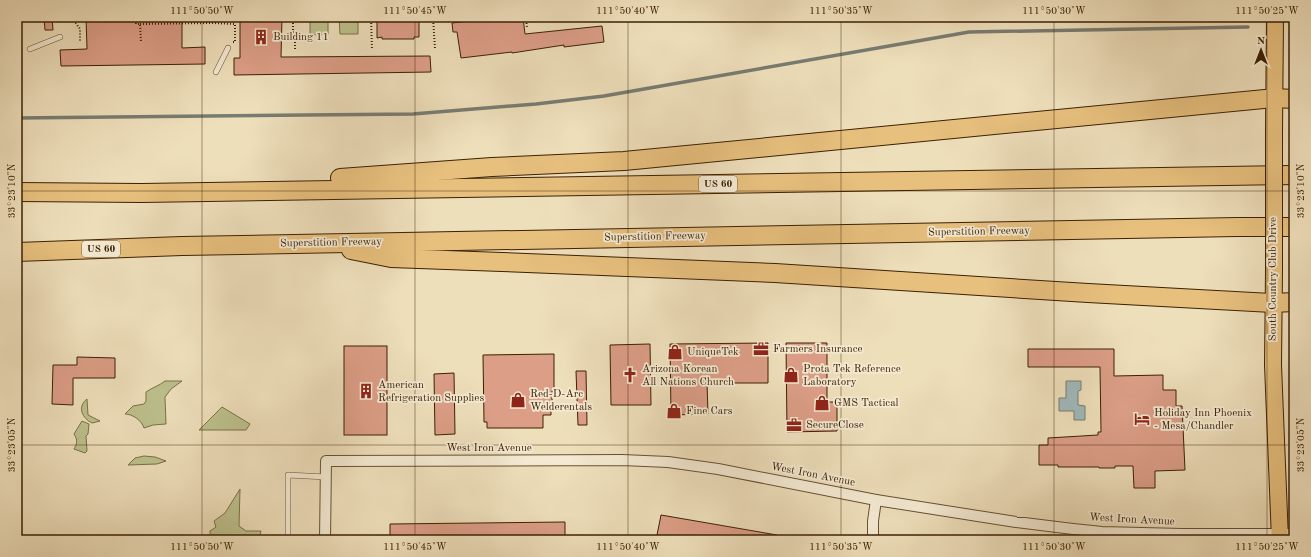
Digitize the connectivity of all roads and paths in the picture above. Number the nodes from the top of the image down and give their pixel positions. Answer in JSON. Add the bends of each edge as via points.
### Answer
{"nodes":[{"id":1,"x":76,"y":17,"type":"edge"},
{"id":2,"x":135,"y":17,"type":"edge"},
{"id":3,"x":234,"y":17,"type":"edge"},
{"id":4,"x":293,"y":17,"type":"edge"},
{"id":5,"x":371,"y":17,"type":"edge"},
{"id":6,"x":433,"y":17,"type":"edge"},
{"id":7,"x":456,"y":17,"type":"edge"},
{"id":8,"x":526,"y":17,"type":"edge"},
{"id":9,"x":1275,"y":17,"type":"edge"},
{"id":10,"x":433,"y":20,"type":"junction"},
{"id":11,"x":140,"y":24,"type":"junction"},
{"id":12,"x":234,"y":24,"type":"junction"},
{"id":13,"x":527,"y":28,"type":"dead end"},
{"id":14,"x":60,"y":37,"type":"dead end"},
{"id":15,"x":80,"y":41,"type":"dead end"},
{"id":16,"x":141,"y":41,"type":"dead end"},
{"id":17,"x":228,"y":48,"type":"joint"},
{"id":18,"x":30,"y":49,"type":"dead end"},
{"id":19,"x":435,"y":49,"type":"dead end"},
{"id":20,"x":372,"y":50,"type":"dead end"},
{"id":21,"x":295,"y":51,"type":"dead end"},
{"id":22,"x":216,"y":72,"type":"dead end"},
{"id":23,"x":1274,"y":98,"type":"junction"},
{"id":24,"x":1294,"y":98,"type":"edge"},
{"id":25,"x":1294,"y":175,"type":"edge"},
{"id":26,"x":18,"y":192,"type":"edge"},
{"id":27,"x":142,"y":193,"type":"junction"},
{"id":28,"x":1294,"y":227,"type":"edge"},
{"id":29,"x":321,"y":243,"type":"junction"},
{"id":30,"x":18,"y":252,"type":"edge"},
{"id":31,"x":1273,"y":302,"type":"junction"},
{"id":32,"x":1294,"y":302,"type":"edge"},
{"id":33,"x":326,"y":477,"type":"junction"},
{"id":34,"x":876,"y":500,"type":"junction"},
{"id":35,"x":1284,"y":536,"type":"edge"},
{"id":36,"x":288,"y":540,"type":"edge"},
{"id":37,"x":325,"y":540,"type":"edge"},
{"id":38,"x":873,"y":540,"type":"edge"}],
"edges":[{"from":1,"to":15,"type":"path"},
{"from":2,"to":11,"type":"path","via":[[136,24]]},
{"from":3,"to":12,"type":"path"},
{"from":4,"to":21,"type":"path"},
{"from":5,"to":20,"type":"path"},
{"from":6,"to":10,"type":"path"},
{"from":7,"to":10,"type":"path"},
{"from":8,"to":13,"type":"path"},
{"from":9,"to":23,"type":"main road","name":"South Country Club Drive"},
{"from":10,"to":19,"type":"path"},
{"from":11,"to":12,"type":"path"},
{"from":11,"to":16,"type":"path"},
{"from":12,"to":17,"type":"path","via":[[235,42],[231,42]]},
{"from":14,"to":18,"type":"lane"},
{"from":17,"to":22,"type":"lane"},
{"from":23,"to":24,"type":"highway"},
{"from":23,"to":27,"type":"highway","via":[[624,161],[492,167]]},
{"from":23,"to":31,"type":"main road","name":"South Country Club Drive","bridge":true},
{"from":25,"to":27,"type":"highway","number":"US 60"},
{"from":26,"to":27,"type":"highway","number":"US 60"},
{"from":28,"to":29,"type":"highway","name":"Superstition Freeway","number":"US 60"},
{"from":29,"to":30,"type":"highway","name":"Superstition Freeway","number":"US 60"},
{"from":29,"to":31,"type":"highway","via":[[391,258],[768,273]]},
{"from":31,"to":32,"type":"highway"},
{"from":31,"to":35,"type":"main road","name":"South Country Club Drive","via":[[1273,365]]},
{"from":33,"to":34,"type":"street","name":"West Iron Avenue","via":[[326,461],[622,460],[668,462],[718,469]]},
{"from":33,"to":36,"type":"lane","via":[[288,475]]},
{"from":33,"to":37,"type":"street"},
{"from":34,"to":35,"type":"street","name":"West Iron Avenue","via":[[1016,522],[1102,532]]},
{"from":34,"to":38,"type":"street"}]}
